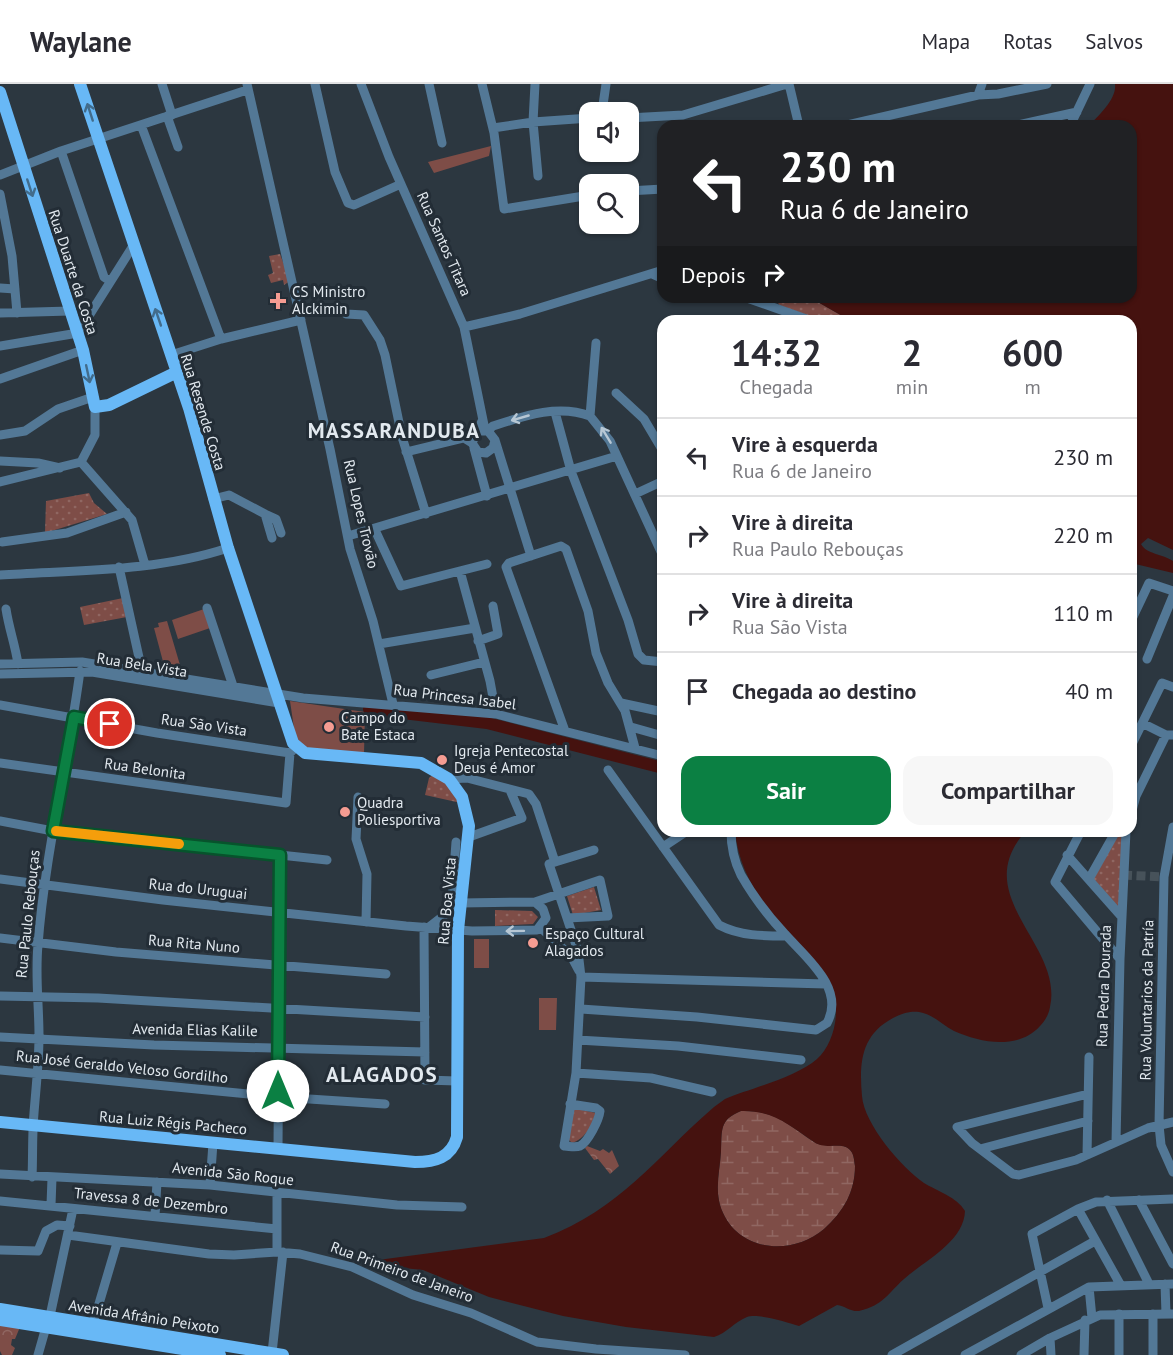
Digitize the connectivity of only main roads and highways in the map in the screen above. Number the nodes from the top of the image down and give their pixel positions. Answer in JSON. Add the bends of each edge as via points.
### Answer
{"nodes":[{"id":1,"x":80,"y":84,"type":"edge"},
{"id":2,"x":0,"y":92,"type":"edge"},
{"id":3,"x":177,"y":372,"type":"junction"},
{"id":4,"x":293,"y":750,"type":"joint"},
{"id":5,"x":0,"y":1122,"type":"edge"},
{"id":6,"x":415,"y":1162,"type":"joint"},
{"id":7,"x":0,"y":1309,"type":"edge"},
{"id":8,"x":0,"y":1320,"type":"edge"},
{"id":9,"x":48,"y":1322,"type":"junction"},
{"id":10,"x":178,"y":1352,"type":"edge"},
{"id":11,"x":197,"y":1353,"type":"edge"},
{"id":12,"x":278,"y":1354,"type":"edge"},
{"id":13,"x":220,"y":1355,"type":"edge"}],
"edges":[{"from":3,"to":1,"type":"main road","name":"Rua Resende Costa","one_way":true},
{"from":2,"to":3,"type":"main road","name":"Rua Duarte da Costa","one_way":true,"via":[[78,333],[94,402],[109,405]]},
{"from":3,"to":4,"type":"main road","name":"Rua Resende Costa"},
{"from":4,"to":6,"type":"main road","name":"Rua Boa Vista","via":[[421,763],[449,779],[466,807],[468,837],[455,906],[455,1145],[441,1158]]},
{"from":5,"to":6,"type":"main road","name":"Rua Luiz Régis Pacheco"},
{"from":7,"to":9,"type":"main road","name":"Avenida Afrânio Peixoto"},
{"from":8,"to":9,"type":"main road","name":"Avenida Afrânio Peixoto"},
{"from":9,"to":10,"type":"main road","name":"Avenida Afrânio Peixoto"},
{"from":9,"to":12,"type":"main road","name":"Avenida Afrânio Peixoto","via":[[93,1324]]},
{"from":10,"to":11,"type":"main road","name":"Avenida Afrânio Peixoto"},
{"from":11,"to":13,"type":"main road","name":"Avenida Afrânio Peixoto"}]}
